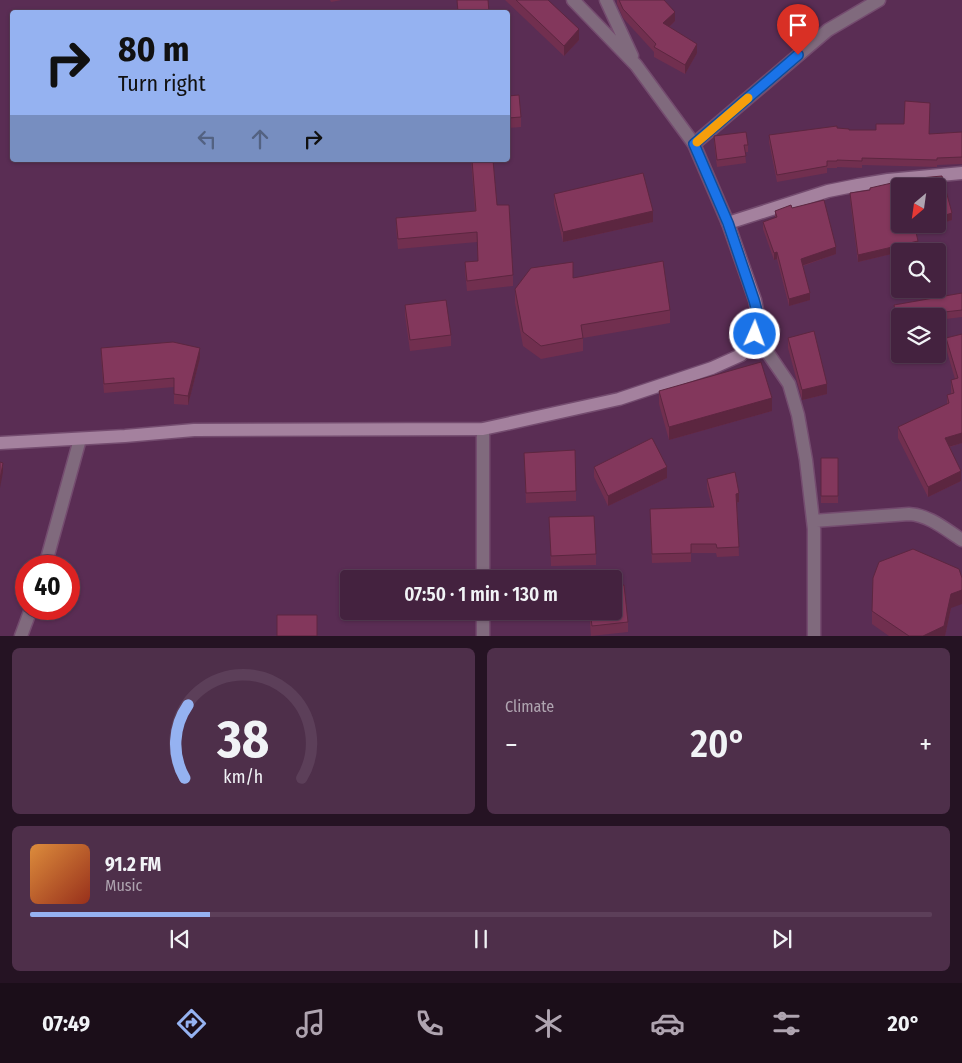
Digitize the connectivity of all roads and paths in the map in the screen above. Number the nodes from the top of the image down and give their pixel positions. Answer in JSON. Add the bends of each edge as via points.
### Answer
{"nodes":[{"id":1,"x":573,"y":0,"type":"edge"},
{"id":2,"x":606,"y":0,"type":"edge"},
{"id":3,"x":879,"y":0,"type":"edge"},
{"id":4,"x":636,"y":65,"type":"junction"},
{"id":5,"x":694,"y":144,"type":"junction"},
{"id":6,"x":962,"y":173,"type":"edge"},
{"id":7,"x":728,"y":223,"type":"junction"},
{"id":8,"x":755,"y":334,"type":"junction"},
{"id":9,"x":483,"y":429,"type":"junction"},
{"id":10,"x":80,"y":438,"type":"junction"},
{"id":11,"x":0,"y":443,"type":"edge"},
{"id":12,"x":813,"y":520,"type":"junction"},
{"id":13,"x":962,"y":540,"type":"edge"},
{"id":14,"x":48,"y":555,"type":"edge"},
{"id":15,"x":483,"y":570,"type":"edge"},
{"id":16,"x":27,"y":620,"type":"edge"},
{"id":17,"x":483,"y":620,"type":"edge"},
{"id":18,"x":21,"y":636,"type":"edge"},
{"id":19,"x":483,"y":636,"type":"edge"},
{"id":20,"x":814,"y":636,"type":"edge"}],
"edges":[{"from":1,"to":4,"type":"street"},
{"from":2,"to":4,"type":"street"},
{"from":3,"to":5,"type":"street","via":[[828,30]]},
{"from":4,"to":5,"type":"street"},
{"from":5,"to":7,"type":"street"},
{"from":6,"to":7,"type":"street","via":[[888,180],[828,191]]},
{"from":7,"to":8,"type":"street","via":[[758,315]]},
{"from":8,"to":9,"type":"street","via":[[741,355],[712,368],[619,399]]},
{"from":8,"to":12,"type":"street","via":[[789,384],[798,415]]},
{"from":9,"to":10,"type":"street","via":[[194,430]]},
{"from":9,"to":15,"type":"street"},
{"from":10,"to":11,"type":"street"},
{"from":10,"to":14,"type":"street"},
{"from":12,"to":13,"type":"street","via":[[919,514]]},
{"from":12,"to":20,"type":"street"},
{"from":16,"to":18,"type":"street"},
{"from":17,"to":19,"type":"street"}]}
